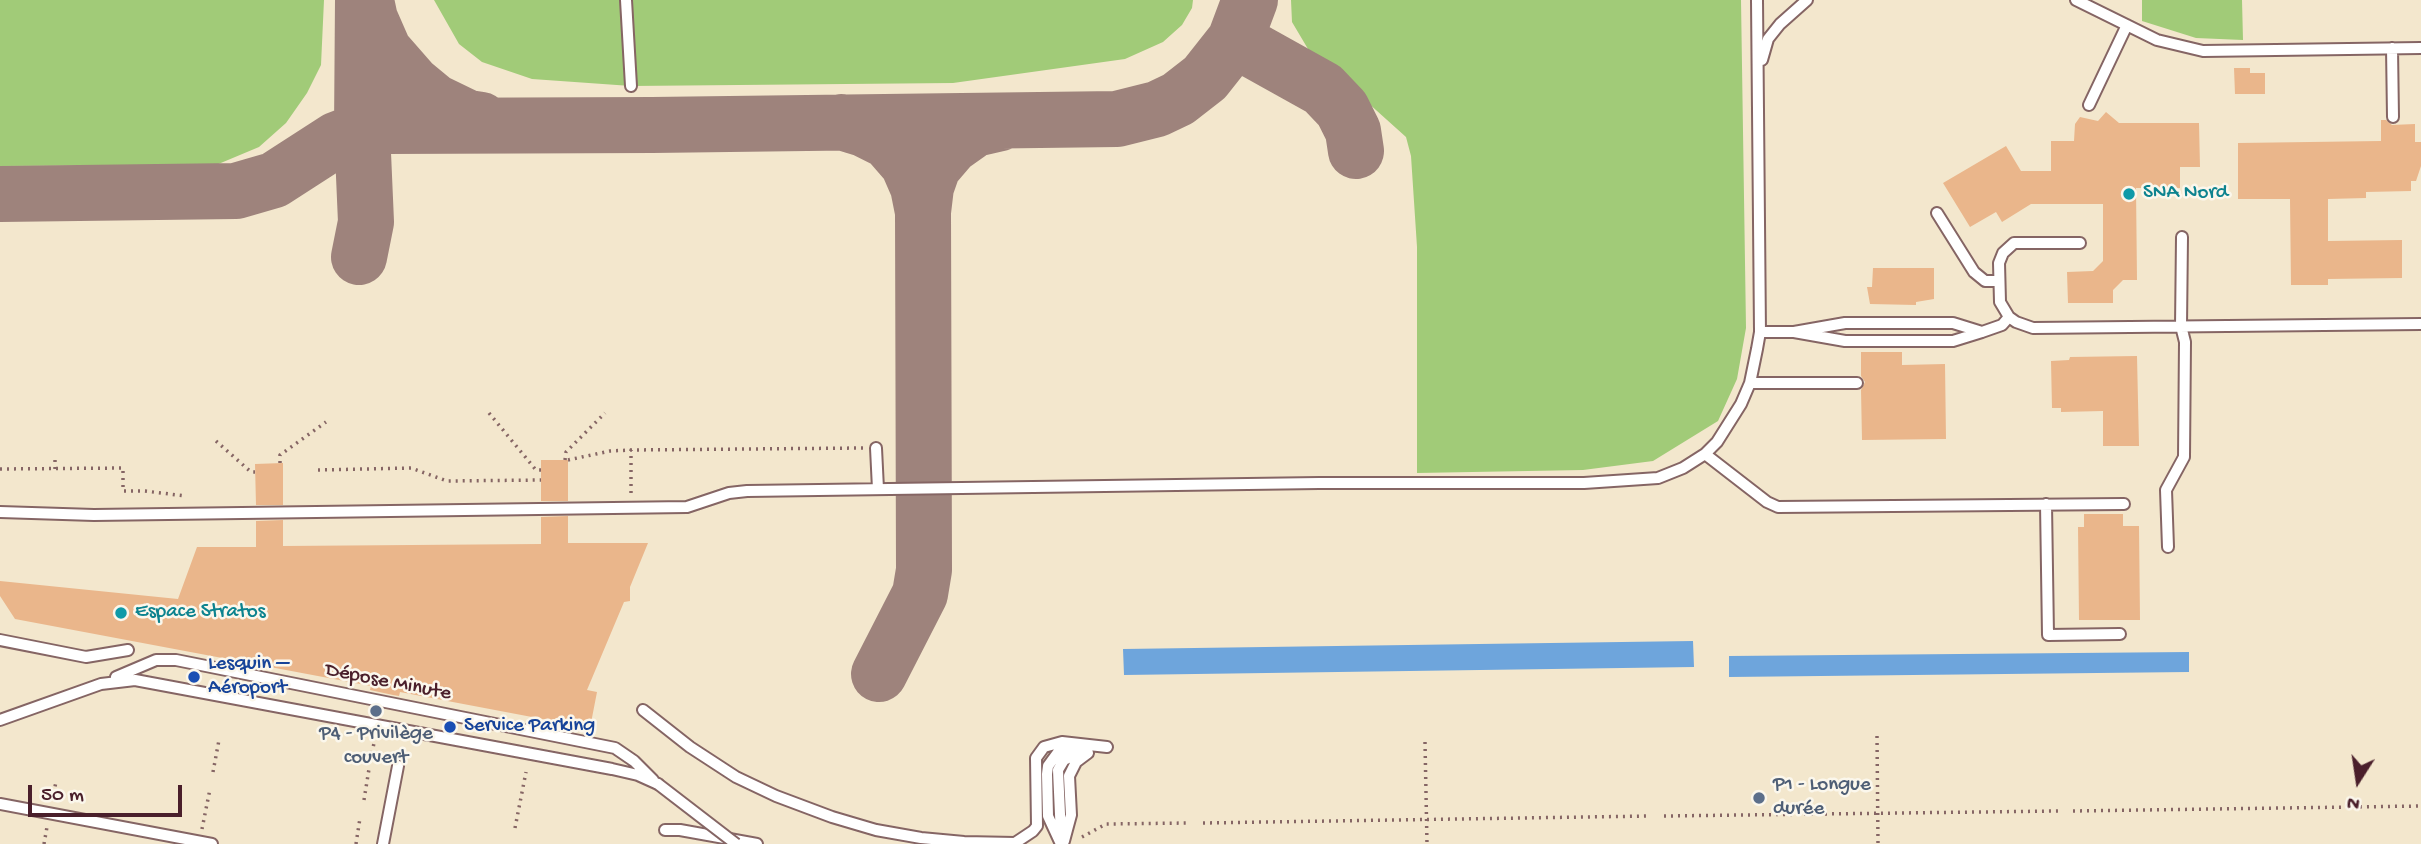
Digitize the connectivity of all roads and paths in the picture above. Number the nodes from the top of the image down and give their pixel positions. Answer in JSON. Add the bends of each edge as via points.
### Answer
{"nodes":[{"id":1,"x":626,"y":0,"type":"edge"},
{"id":2,"x":1757,"y":0,"type":"edge"},
{"id":3,"x":1807,"y":0,"type":"edge"},
{"id":4,"x":2076,"y":0,"type":"edge"},
{"id":5,"x":2127,"y":25,"type":"junction"},
{"id":6,"x":2392,"y":48,"type":"junction"},
{"id":7,"x":2421,"y":48,"type":"edge"},
{"id":8,"x":1759,"y":73,"type":"junction"},
{"id":9,"x":631,"y":86,"type":"dead end"},
{"id":10,"x":2089,"y":106,"type":"dead end"},
{"id":11,"x":2393,"y":117,"type":"dead end"},
{"id":12,"x":1937,"y":213,"type":"dead end"},
{"id":13,"x":2182,"y":237,"type":"dead end"},
{"id":14,"x":2080,"y":243,"type":"dead end"},
{"id":15,"x":1998,"y":281,"type":"junction"},
{"id":16,"x":2009,"y":317,"type":"junction"},
{"id":17,"x":2421,"y":324,"type":"edge"},
{"id":18,"x":2181,"y":326,"type":"junction"},
{"id":19,"x":1760,"y":332,"type":"junction"},
{"id":20,"x":1794,"y":332,"type":"junction"},
{"id":21,"x":1982,"y":332,"type":"junction"},
{"id":22,"x":1750,"y":383,"type":"junction"},
{"id":23,"x":1857,"y":383,"type":"dead end"},
{"id":24,"x":489,"y":413,"type":"dead end"},
{"id":25,"x":605,"y":413,"type":"dead end"},
{"id":26,"x":326,"y":422,"type":"dead end"},
{"id":27,"x":216,"y":441,"type":"dead end"},
{"id":28,"x":876,"y":448,"type":"joint"},
{"id":29,"x":631,"y":450,"type":"junction"},
{"id":30,"x":1705,"y":454,"type":"junction"},
{"id":31,"x":55,"y":459,"type":"dead end"},
{"id":32,"x":280,"y":463,"type":"dead end"},
{"id":33,"x":0,"y":469,"type":"edge"},
{"id":34,"x":55,"y":469,"type":"junction"},
{"id":35,"x":318,"y":470,"type":"dead end"},
{"id":36,"x":541,"y":470,"type":"dead end"},
{"id":37,"x":255,"y":472,"type":"dead end"},
{"id":38,"x":541,"y":480,"type":"dead end"},
{"id":39,"x":878,"y":489,"type":"junction"},
{"id":40,"x":190,"y":497,"type":"dead end"},
{"id":41,"x":2124,"y":504,"type":"dead end"},
{"id":42,"x":2046,"y":505,"type":"junction"},
{"id":43,"x":631,"y":508,"type":"junction"},
{"id":44,"x":0,"y":512,"type":"edge"},
{"id":45,"x":2168,"y":547,"type":"dead end"},
{"id":46,"x":2120,"y":634,"type":"dead end"},
{"id":47,"x":0,"y":640,"type":"edge"},
{"id":48,"x":128,"y":650,"type":"dead end"},
{"id":49,"x":101,"y":684,"type":"junction"},
{"id":50,"x":643,"y":710,"type":"dead end"},
{"id":51,"x":0,"y":720,"type":"edge"},
{"id":52,"x":1877,"y":736,"type":"dead end"},
{"id":53,"x":219,"y":740,"type":"dead end"},
{"id":54,"x":1425,"y":742,"type":"dead end"},
{"id":55,"x":374,"y":743,"type":"dead end"},
{"id":56,"x":1107,"y":747,"type":"junction"},
{"id":57,"x":372,"y":753,"type":"dead end"},
{"id":58,"x":398,"y":766,"type":"dead end"},
{"id":59,"x":369,"y":769,"type":"dead end"},
{"id":60,"x":213,"y":772,"type":"dead end"},
{"id":61,"x":526,"y":772,"type":"dead end"},
{"id":62,"x":56,"y":782,"type":"dead end"},
{"id":63,"x":658,"y":784,"type":"junction"},
{"id":64,"x":209,"y":789,"type":"dead end"},
{"id":65,"x":364,"y":800,"type":"dead end"},
{"id":66,"x":0,"y":804,"type":"edge"},
{"id":67,"x":51,"y":805,"type":"dead end"},
{"id":68,"x":2421,"y":806,"type":"edge"},
{"id":69,"x":2058,"y":811,"type":"dead end"},
{"id":70,"x":2073,"y":811,"type":"dead end"},
{"id":71,"x":1878,"y":813,"type":"junction"},
{"id":72,"x":1649,"y":816,"type":"dead end"},
{"id":73,"x":1664,"y":816,"type":"dead end"},
{"id":74,"x":360,"y":818,"type":"dead end"},
{"id":75,"x":1426,"y":819,"type":"junction"},
{"id":76,"x":48,"y":822,"type":"dead end"},
{"id":77,"x":1203,"y":822,"type":"dead end"},
{"id":78,"x":1188,"y":823,"type":"dead end"},
{"id":79,"x":515,"y":828,"type":"dead end"},
{"id":80,"x":665,"y":830,"type":"dead end"},
{"id":81,"x":201,"y":835,"type":"dead end"},
{"id":82,"x":963,"y":843,"type":"edge"},
{"id":83,"x":1015,"y":843,"type":"edge"},
{"id":84,"x":1065,"y":843,"type":"edge"},
{"id":85,"x":44,"y":844,"type":"edge"},
{"id":86,"x":212,"y":844,"type":"edge"},
{"id":87,"x":356,"y":844,"type":"edge"},
{"id":88,"x":383,"y":844,"type":"edge"},
{"id":89,"x":736,"y":844,"type":"edge"},
{"id":90,"x":757,"y":844,"type":"edge"},
{"id":91,"x":1427,"y":844,"type":"edge"},
{"id":92,"x":1878,"y":844,"type":"edge"}],
"edges":[{"from":1,"to":9,"type":"lane"},
{"from":2,"to":8,"type":"lane"},
{"from":3,"to":8,"type":"lane","via":[[1768,39]]},
{"from":4,"to":5,"type":"lane"},
{"from":5,"to":6,"type":"lane","via":[[2157,40],[2203,51]]},
{"from":5,"to":10,"type":"lane"},
{"from":6,"to":7,"type":"lane"},
{"from":6,"to":11,"type":"lane"},
{"from":8,"to":19,"type":"lane"},
{"from":12,"to":15,"type":"lane","via":[[1974,272],[1985,281]]},
{"from":13,"to":18,"type":"lane"},
{"from":14,"to":15,"type":"lane","via":[[2014,243],[2003,253]]},
{"from":15,"to":16,"type":"lane","via":[[2000,302]]},
{"from":16,"to":18,"type":"lane","via":[[2033,328]]},
{"from":16,"to":21,"type":"lane","via":[[2002,325]]},
{"from":17,"to":18,"type":"lane","via":[[2340,319]]},
{"from":18,"to":45,"type":"lane","via":[[2185,342],[2184,457],[2166,490]]},
{"from":19,"to":20,"type":"lane"},
{"from":19,"to":22,"type":"lane"},
{"from":20,"to":21,"type":"lane","via":[[1845,323],[1953,323]]},
{"from":20,"to":21,"type":"lane","via":[[1845,341],[1953,341]]},
{"from":22,"to":23,"type":"lane"},
{"from":22,"to":30,"type":"lane","via":[[1732,422]]},
{"from":24,"to":36,"type":"path","via":[[536,470]]},
{"from":25,"to":29,"type":"path","via":[[566,452],[566,460]]},
{"from":26,"to":32,"type":"path","via":[[280,455]]},
{"from":27,"to":37,"type":"path"},
{"from":28,"to":29,"type":"path"},
{"from":28,"to":39,"type":"lane"},
{"from":29,"to":43,"type":"path"},
{"from":30,"to":39,"type":"lane","via":[[1658,478],[1584,483]]},
{"from":30,"to":42,"type":"lane","via":[[1778,507]]},
{"from":31,"to":34,"type":"path"},
{"from":33,"to":34,"type":"path"},
{"from":34,"to":40,"type":"path","via":[[123,468],[123,491]]},
{"from":35,"to":38,"type":"path","via":[[411,468],[447,481]]},
{"from":39,"to":43,"type":"lane","via":[[747,491],[687,507]]},
{"from":41,"to":42,"type":"lane"},
{"from":42,"to":46,"type":"lane","via":[[2048,635]]},
{"from":43,"to":44,"type":"lane","via":[[106,515]]},
{"from":47,"to":48,"type":"lane","via":[[86,657]]},
{"from":49,"to":51,"type":"lane"},
{"from":49,"to":63,"type":"lane","via":[[146,681],[612,769]]},
{"from":49,"to":63,"type":"lane","name":"Dépose Minute","via":[[156,660],[176,660],[615,748]]},
{"from":50,"to":82,"type":"lane","via":[[736,777],[776,796],[876,830]]},
{"from":52,"to":71,"type":"path"},
{"from":53,"to":60,"type":"path"},
{"from":54,"to":75,"type":"path"},
{"from":55,"to":57,"type":"path"},
{"from":56,"to":83,"type":"lane","via":[[1062,742],[1039,753],[1035,765],[1037,825]]},
{"from":56,"to":84,"type":"lane","via":[[1088,753],[1071,769],[1071,815]]},
{"from":56,"to":84,"type":"lane","via":[[1066,748],[1048,766],[1048,816]]},
{"from":58,"to":88,"type":"lane"},
{"from":59,"to":65,"type":"path"},
{"from":61,"to":79,"type":"path"},
{"from":62,"to":67,"type":"path"},
{"from":63,"to":89,"type":"lane","bridge":true},
{"from":64,"to":81,"type":"path"},
{"from":66,"to":86,"type":"lane"},
{"from":68,"to":70,"type":"path"},
{"from":69,"to":71,"type":"path"},
{"from":71,"to":73,"type":"path"},
{"from":71,"to":92,"type":"path"},
{"from":72,"to":75,"type":"path"},
{"from":74,"to":87,"type":"path"},
{"from":75,"to":77,"type":"path"},
{"from":75,"to":91,"type":"path"},
{"from":76,"to":85,"type":"path"},
{"from":78,"to":84,"type":"path","via":[[1106,824]]},
{"from":80,"to":90,"type":"lane"},
{"from":82,"to":83,"type":"lane"}]}
